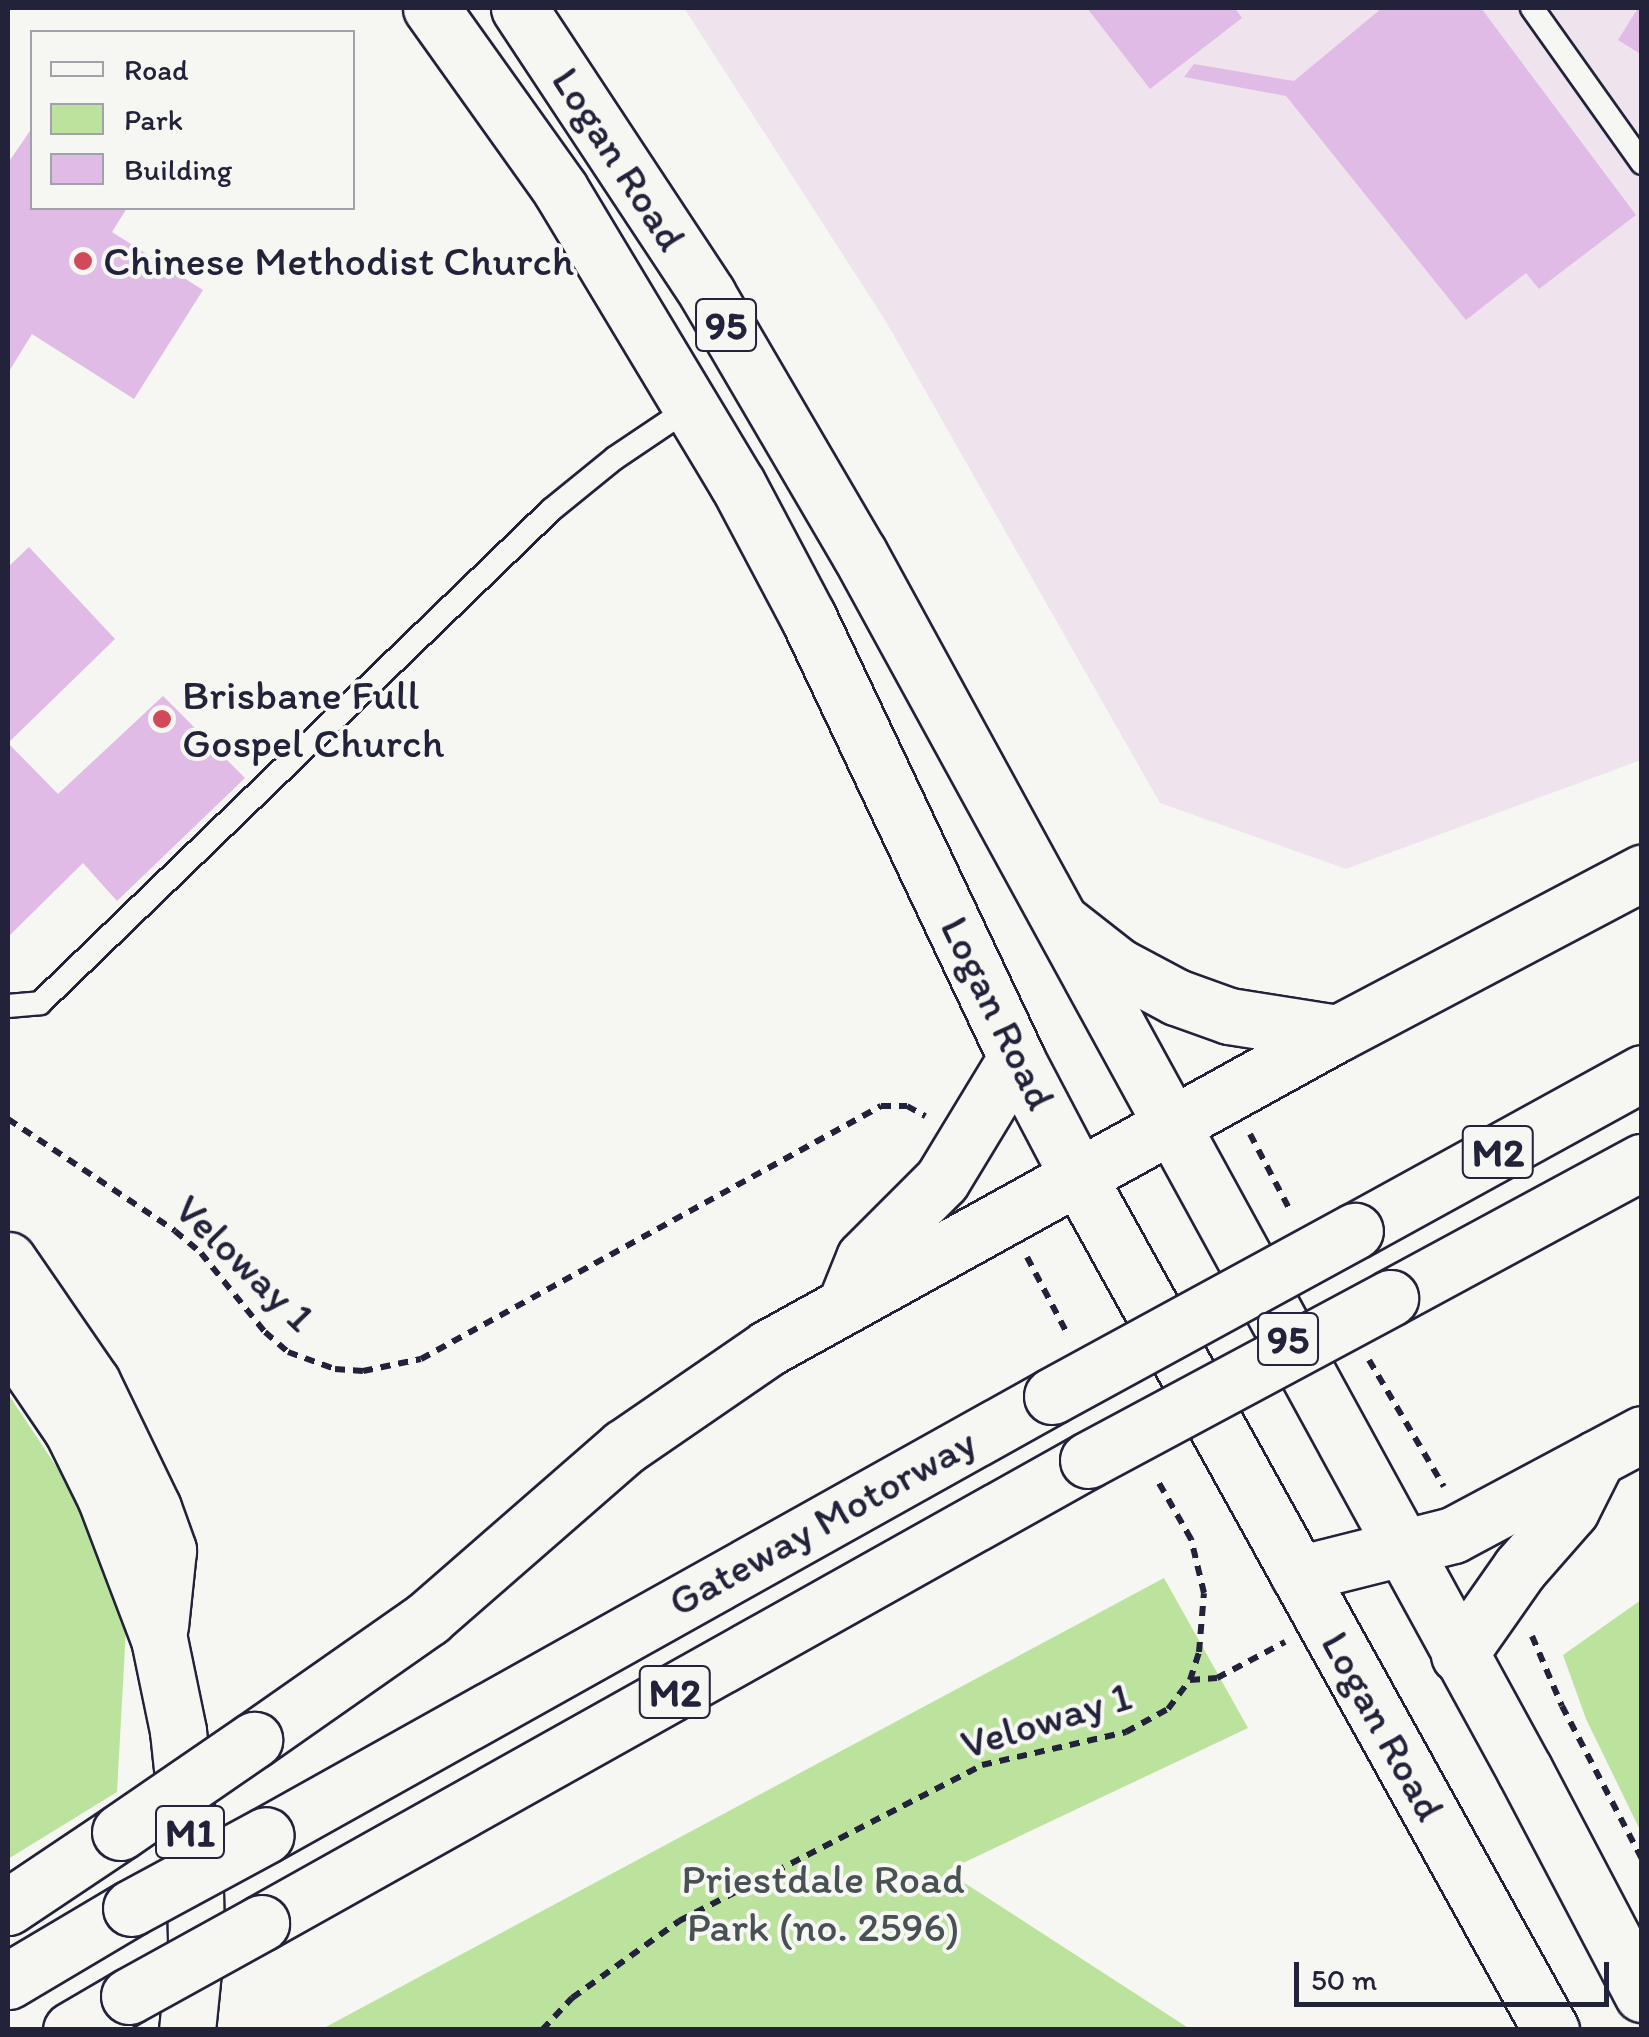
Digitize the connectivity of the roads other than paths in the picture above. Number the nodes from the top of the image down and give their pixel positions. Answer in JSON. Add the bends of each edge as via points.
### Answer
{"nodes":[{"id":1,"x":432,"y":8,"type":"edge"},
{"id":2,"x":519,"y":8,"type":"edge"},
{"id":3,"x":1532,"y":8,"type":"edge"},
{"id":4,"x":1642,"y":162,"type":"edge"},
{"id":5,"x":691,"y":406,"type":"junction"},
{"id":6,"x":1642,"y":873,"type":"edge"},
{"id":7,"x":1063,"y":923,"type":"junction"},
{"id":8,"x":8,"y":1006,"type":"edge"},
{"id":9,"x":1338,"y":1033,"type":"junction"},
{"id":10,"x":1016,"y":1058,"type":"junction"},
{"id":11,"x":1642,"y":1073,"type":"edge"},
{"id":12,"x":1172,"y":1128,"type":"junction"},
{"id":13,"x":1642,"y":1162,"type":"edge"},
{"id":14,"x":1079,"y":1178,"type":"junction"},
{"id":15,"x":8,"y":1260,"type":"edge"},
{"id":16,"x":846,"y":1303,"type":"junction"},
{"id":17,"x":8,"y":1336,"type":"edge"},
{"id":18,"x":1619,"y":1446,"type":"edge"},
{"id":19,"x":1403,"y":1550,"type":"junction"},
{"id":20,"x":1298,"y":1574,"type":"junction"},
{"id":21,"x":159,"y":1638,"type":"junction"},
{"id":22,"x":1459,"y":1655,"type":"junction"},
{"id":23,"x":8,"y":1907,"type":"edge"},
{"id":24,"x":8,"y":1980,"type":"edge"},
{"id":25,"x":1642,"y":1994,"type":"edge"},
{"id":26,"x":72,"y":2030,"type":"edge"},
{"id":27,"x":187,"y":2030,"type":"edge"},
{"id":28,"x":1551,"y":2030,"type":"edge"}],
"edges":[{"from":1,"to":5,"type":"main road","name":"Logan Road","number":"95","via":[[560,189]]},
{"from":2,"to":7,"type":"main road","name":"Logan Road","number":"95","via":[[708,295]]},
{"from":3,"to":4,"type":"lane"},
{"from":5,"to":8,"type":"lane","via":[[552,510],[40,1003]]},
{"from":5,"to":10,"type":"main road","name":"Logan Road","number":"95","via":[[808,617]]},
{"from":6,"to":9,"type":"main road"},
{"from":7,"to":9,"type":"main road","via":[[1118,966],[1176,997],[1229,1016]]},
{"from":7,"to":12,"type":"main road","name":"Logan Road","number":"95"},
{"from":9,"to":12,"type":"main road"},
{"from":10,"to":14,"type":"main road","name":"Logan Road","number":"95"},
{"from":10,"to":16,"type":"main road","via":[[942,1180],[864,1258]]},
{"from":11,"to":24,"type":"main road","name":"Gateway Motorway","number":"M2","bridge":true},
{"from":12,"to":14,"type":"main road"},
{"from":12,"to":19,"type":"main road","name":"Logan Road","number":"95"},
{"from":13,"to":26,"type":"main road","name":"Gateway Motorway","number":"M2","bridge":true,"via":[[1088,1460]]},
{"from":14,"to":16,"type":"main road"},
{"from":14,"to":20,"type":"main road","name":"Logan Road","number":"95"},
{"from":15,"to":21,"type":"main road","via":[[92,1382],[153,1508],[168,1550]]},
{"from":16,"to":23,"type":"main road","bridge":true,"via":[[624,1447],[428,1618]]},
{"from":17,"to":21,"type":"main road","number":"M1","via":[[72,1430]]},
{"from":18,"to":19,"type":"main road","via":[[1453,1535]]},
{"from":18,"to":22,"type":"main road"},
{"from":19,"to":20,"type":"main road"},
{"from":19,"to":22,"type":"main road","name":"Logan Road","number":"95"},
{"from":20,"to":28,"type":"main road","name":"Logan Road","number":"95"},
{"from":21,"to":27,"type":"main road","number":"M1","via":[[178,1731],[195,1890]]},
{"from":22,"to":25,"type":"main road","name":"Logan Road","number":"95"}]}
